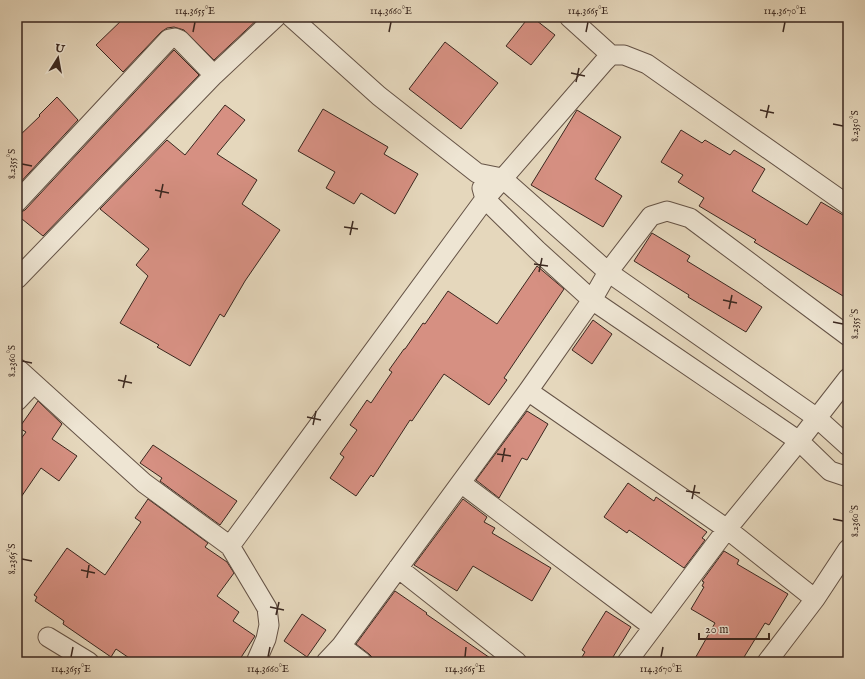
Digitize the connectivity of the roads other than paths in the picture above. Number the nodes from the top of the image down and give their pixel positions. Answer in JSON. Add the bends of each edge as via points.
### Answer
{"nodes":[{"id":1,"x":276,"y":17,"type":"edge"},
{"id":2,"x":291,"y":17,"type":"edge"},
{"id":3,"x":569,"y":17,"type":"edge"},
{"id":4,"x":611,"y":55,"type":"junction"},
{"id":5,"x":214,"y":75,"type":"junction"},
{"id":6,"x":477,"y":173,"type":"junction"},
{"id":7,"x":502,"y":178,"type":"junction"},
{"id":8,"x":486,"y":199,"type":"junction"},
{"id":9,"x":17,"y":202,"type":"edge"},
{"id":10,"x":848,"y":205,"type":"edge"},
{"id":11,"x":608,"y":272,"type":"junction"},
{"id":12,"x":17,"y":279,"type":"edge"},
{"id":13,"x":592,"y":300,"type":"junction"},
{"id":14,"x":848,"y":336,"type":"edge"},
{"id":15,"x":17,"y":368,"type":"edge"},
{"id":16,"x":848,"y":378,"type":"edge"},
{"id":17,"x":33,"y":384,"type":"junction"},
{"id":18,"x":528,"y":392,"type":"junction"},
{"id":19,"x":17,"y":402,"type":"edge"},
{"id":20,"x":817,"y":418,"type":"junction"},
{"id":21,"x":799,"y":441,"type":"junction"},
{"id":22,"x":848,"y":446,"type":"edge"},
{"id":23,"x":848,"y":477,"type":"edge"},
{"id":24,"x":461,"y":483,"type":"junction"},
{"id":25,"x":727,"y":529,"type":"junction"},
{"id":26,"x":230,"y":546,"type":"junction"},
{"id":27,"x":848,"y":549,"type":"edge"},
{"id":28,"x":398,"y":568,"type":"junction"},
{"id":29,"x":815,"y":599,"type":"junction"},
{"id":30,"x":653,"y":627,"type":"junction"},
{"id":31,"x":48,"y":637,"type":"dead end"},
{"id":32,"x":341,"y":646,"type":"junction"},
{"id":33,"x":89,"y":662,"type":"edge"},
{"id":34,"x":256,"y":662,"type":"edge"},
{"id":35,"x":326,"y":662,"type":"edge"},
{"id":36,"x":362,"y":662,"type":"edge"},
{"id":37,"x":517,"y":662,"type":"edge"},
{"id":38,"x":627,"y":662,"type":"edge"},
{"id":39,"x":767,"y":662,"type":"edge"}],
"edges":[{"from":1,"to":5,"type":"street"},
{"from":2,"to":6,"type":"street","via":[[378,96]]},
{"from":3,"to":4,"type":"street"},
{"from":4,"to":7,"type":"street"},
{"from":4,"to":10,"type":"street","via":[[624,55],[647,64]]},
{"from":5,"to":9,"type":"street","via":[[180,40],[169,39]]},
{"from":5,"to":12,"type":"street"},
{"from":6,"to":7,"type":"street"},
{"from":6,"to":8,"type":"street"},
{"from":7,"to":8,"type":"street"},
{"from":7,"to":11,"type":"street"},
{"from":8,"to":13,"type":"street"},
{"from":8,"to":26,"type":"street"},
{"from":11,"to":13,"type":"street"},
{"from":11,"to":14,"type":"street","via":[[651,216],[667,210],[690,218]]},
{"from":11,"to":20,"type":"street"},
{"from":13,"to":18,"type":"street"},
{"from":13,"to":21,"type":"street"},
{"from":15,"to":17,"type":"street"},
{"from":16,"to":20,"type":"street"},
{"from":17,"to":19,"type":"street"},
{"from":17,"to":26,"type":"street","via":[[144,483]]},
{"from":18,"to":24,"type":"street"},
{"from":18,"to":25,"type":"street"},
{"from":20,"to":21,"type":"street"},
{"from":20,"to":22,"type":"street"},
{"from":21,"to":23,"type":"street","via":[[830,471]]},
{"from":21,"to":25,"type":"street"},
{"from":24,"to":28,"type":"street"},
{"from":24,"to":30,"type":"street"},
{"from":25,"to":29,"type":"street"},
{"from":25,"to":30,"type":"street"},
{"from":26,"to":34,"type":"street","via":[[267,608],[266,639]]},
{"from":27,"to":29,"type":"street"},
{"from":28,"to":32,"type":"street"},
{"from":28,"to":37,"type":"street"},
{"from":29,"to":39,"type":"street"},
{"from":30,"to":38,"type":"street"},
{"from":31,"to":33,"type":"street"},
{"from":32,"to":35,"type":"street"},
{"from":32,"to":36,"type":"street"}]}
